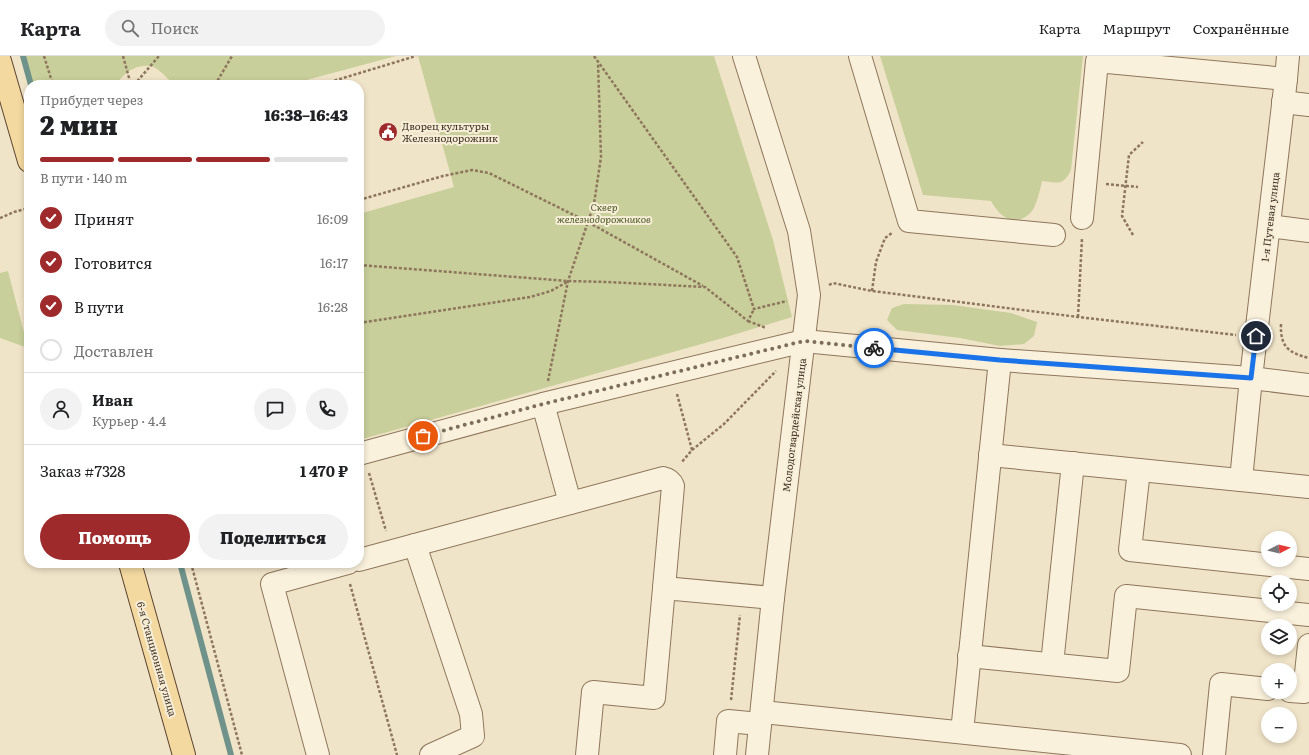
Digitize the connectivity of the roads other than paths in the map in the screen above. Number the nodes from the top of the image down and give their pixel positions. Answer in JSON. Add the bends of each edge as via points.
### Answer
{"nodes":[{"id":1,"x":745,"y":56,"type":"edge"},
{"id":2,"x":860,"y":56,"type":"edge"},
{"id":3,"x":1288,"y":56,"type":"edge"},
{"id":4,"x":0,"y":61,"type":"edge"},
{"id":5,"x":1286,"y":79,"type":"junction"},
{"id":6,"x":1283,"y":102,"type":"junction"},
{"id":7,"x":1309,"y":105,"type":"edge"},
{"id":8,"x":24,"y":144,"type":"edge"},
{"id":9,"x":1082,"y":218,"type":"road end"},
{"id":10,"x":1269,"y":226,"type":"junction"},
{"id":11,"x":1309,"y":230,"type":"edge"},
{"id":12,"x":1054,"y":235,"type":"dead end"},
{"id":13,"x":804,"y":341,"type":"junction"},
{"id":14,"x":1000,"y":360,"type":"junction"},
{"id":15,"x":1251,"y":378,"type":"junction"},
{"id":16,"x":1309,"y":385,"type":"edge"},
{"id":17,"x":543,"y":404,"type":"junction"},
{"id":18,"x":364,"y":452,"type":"edge"},
{"id":19,"x":990,"y":454,"type":"junction"},
{"id":20,"x":1073,"y":463,"type":"junction"},
{"id":21,"x":1138,"y":470,"type":"junction"},
{"id":22,"x":1240,"y":480,"type":"junction"},
{"id":23,"x":1309,"y":487,"type":"edge"},
{"id":24,"x":570,"y":503,"type":"junction"},
{"id":25,"x":415,"y":545,"type":"junction"},
{"id":26,"x":364,"y":558,"type":"edge"},
{"id":27,"x":131,"y":568,"type":"edge"},
{"id":28,"x":329,"y":568,"type":"edge"},
{"id":29,"x":1309,"y":569,"type":"edge"},
{"id":30,"x":664,"y":588,"type":"junction"},
{"id":31,"x":773,"y":598,"type":"junction"},
{"id":32,"x":1309,"y":615,"type":"edge"},
{"id":33,"x":1309,"y":645,"type":"edge"},
{"id":34,"x":969,"y":656,"type":"junction"},
{"id":35,"x":1052,"y":664,"type":"junction"},
{"id":36,"x":1261,"y":687,"type":"edge"},
{"id":37,"x":1301,"y":692,"type":"edge"},
{"id":38,"x":761,"y":718,"type":"junction"},
{"id":39,"x":962,"y":732,"type":"junction"},
{"id":40,"x":184,"y":755,"type":"edge"},
{"id":41,"x":318,"y":755,"type":"edge"},
{"id":42,"x":430,"y":755,"type":"edge"},
{"id":43,"x":586,"y":755,"type":"edge"},
{"id":44,"x":725,"y":755,"type":"edge"},
{"id":45,"x":757,"y":755,"type":"edge"},
{"id":46,"x":1180,"y":755,"type":"edge"},
{"id":47,"x":1214,"y":755,"type":"edge"}],
"edges":[{"from":1,"to":13,"type":"street","name":"Молодогвардейская улица","via":[[800,232],[809,295]]},
{"from":2,"to":12,"type":"street","via":[[909,222]]},
{"from":3,"to":5,"type":"street","name":"1-я Путевая улица"},
{"from":4,"to":8,"type":"main road"},
{"from":5,"to":6,"type":"street","name":"1-я Путевая улица"},
{"from":5,"to":9,"type":"street","via":[[1097,61]]},
{"from":6,"to":7,"type":"street"},
{"from":6,"to":10,"type":"street","name":"1-я Путевая улица"},
{"from":10,"to":11,"type":"street"},
{"from":10,"to":15,"type":"street","name":"1-я Путевая улица"},
{"from":13,"to":14,"type":"street"},
{"from":13,"to":17,"type":"street"},
{"from":13,"to":31,"type":"street","name":"Молодогвардейская улица"},
{"from":14,"to":15,"type":"street"},
{"from":14,"to":19,"type":"street"},
{"from":15,"to":16,"type":"street"},
{"from":15,"to":22,"type":"street","name":"1-я Путевая улица"},
{"from":17,"to":18,"type":"street"},
{"from":17,"to":24,"type":"street"},
{"from":19,"to":20,"type":"street"},
{"from":19,"to":34,"type":"street"},
{"from":20,"to":21,"type":"street"},
{"from":20,"to":35,"type":"street"},
{"from":21,"to":22,"type":"street"},
{"from":21,"to":29,"type":"street","via":[[1130,550]]},
{"from":22,"to":23,"type":"street"},
{"from":24,"to":25,"type":"street"},
{"from":24,"to":30,"type":"street","via":[[663,478],[668,479],[673,486]]},
{"from":25,"to":26,"type":"street"},
{"from":25,"to":42,"type":"street","via":[[471,714],[473,736]]},
{"from":27,"to":40,"type":"main road","name":"6-я Станционная улица"},
{"from":28,"to":41,"type":"street","via":[[272,584]]},
{"from":30,"to":31,"type":"street"},
{"from":30,"to":43,"type":"street","via":[[654,698],[593,692]]},
{"from":31,"to":38,"type":"street","name":"Молодогвардейская улица"},
{"from":32,"to":35,"type":"street","via":[[1126,596],[1118,671]]},
{"from":33,"to":37,"type":"street"},
{"from":34,"to":35,"type":"street"},
{"from":34,"to":39,"type":"street"},
{"from":36,"to":47,"type":"street","via":[[1221,684]]},
{"from":38,"to":39,"type":"street"},
{"from":38,"to":44,"type":"street","via":[[728,721]]},
{"from":38,"to":45,"type":"street","name":"Молодогвардейская улица"},
{"from":39,"to":46,"type":"street"}]}
